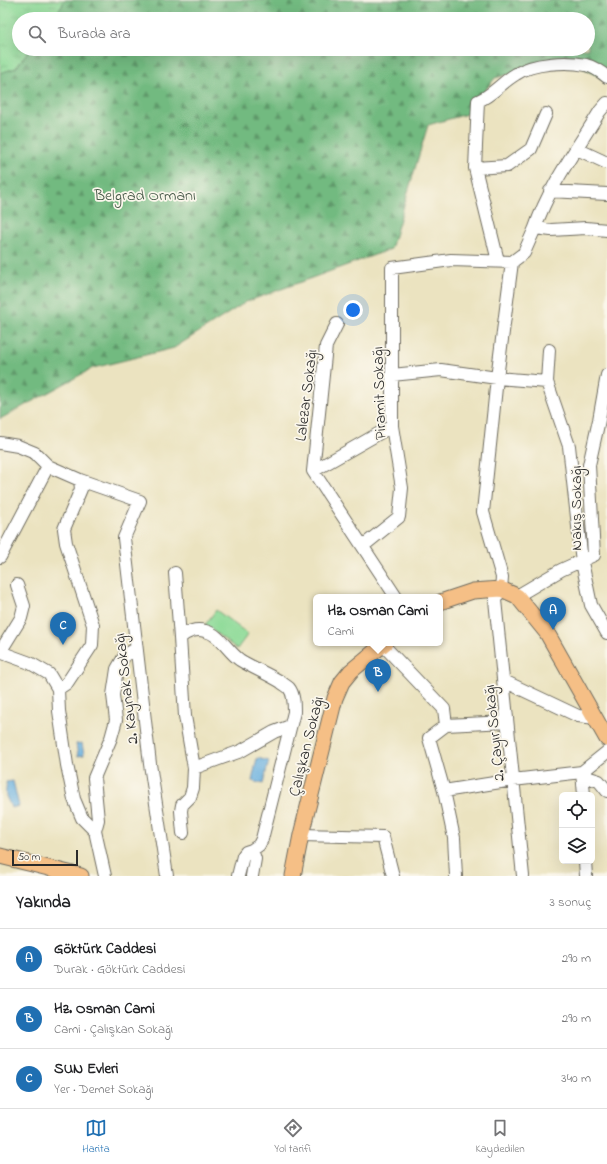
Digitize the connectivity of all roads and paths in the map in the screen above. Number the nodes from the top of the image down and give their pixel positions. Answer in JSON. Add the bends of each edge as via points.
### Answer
{"nodes":[{"id":1,"x":607,"y":77,"type":"edge"},
{"id":2,"x":607,"y":103,"type":"edge"},
{"id":3,"x":546,"y":114,"type":"dead end"},
{"id":4,"x":577,"y":148,"type":"junction"},
{"id":5,"x":607,"y":163,"type":"edge"},
{"id":6,"x":475,"y":168,"type":"junction"},
{"id":7,"x":550,"y":191,"type":"junction"},
{"id":8,"x":607,"y":194,"type":"edge"},
{"id":9,"x":535,"y":228,"type":"junction"},
{"id":10,"x":607,"y":230,"type":"edge"},
{"id":11,"x":498,"y":261,"type":"junction"},
{"id":12,"x":512,"y":262,"type":"junction"},
{"id":13,"x":337,"y":324,"type":"dead end"},
{"id":14,"x":549,"y":350,"type":"dead end"},
{"id":15,"x":392,"y":375,"type":"junction"},
{"id":16,"x":607,"y":375,"type":"edge"},
{"id":17,"x":497,"y":378,"type":"junction"},
{"id":18,"x":547,"y":382,"type":"junction"},
{"id":19,"x":603,"y":420,"type":"edge"},
{"id":20,"x":392,"y":426,"type":"junction"},
{"id":21,"x":0,"y":443,"type":"edge"},
{"id":22,"x":48,"y":466,"type":"junction"},
{"id":23,"x":313,"y":471,"type":"junction"},
{"id":24,"x":80,"y":480,"type":"junction"},
{"id":25,"x":363,"y":546,"type":"junction"},
{"id":26,"x":0,"y":557,"type":"edge"},
{"id":27,"x":582,"y":562,"type":"junction"},
{"id":28,"x":174,"y":573,"type":"dead end"},
{"id":29,"x":17,"y":585,"type":"dead end"},
{"id":30,"x":501,"y":589,"type":"junction"},
{"id":31,"x":394,"y":594,"type":"edge"},
{"id":32,"x":517,"y":596,"type":"junction"},
{"id":33,"x":443,"y":601,"type":"edge"},
{"id":34,"x":607,"y":633,"type":"edge"},
{"id":35,"x":180,"y":638,"type":"junction"},
{"id":36,"x":382,"y":646,"type":"edge"},
{"id":37,"x":386,"y":646,"type":"edge"},
{"id":38,"x":136,"y":649,"type":"junction"},
{"id":39,"x":0,"y":652,"type":"edge"},
{"id":40,"x":504,"y":681,"type":"junction"},
{"id":41,"x":58,"y":689,"type":"junction"},
{"id":42,"x":596,"y":718,"type":"junction"},
{"id":43,"x":506,"y":722,"type":"junction"},
{"id":44,"x":446,"y":725,"type":"junction"},
{"id":45,"x":290,"y":726,"type":"junction"},
{"id":46,"x":607,"y":739,"type":"edge"},
{"id":47,"x":607,"y":752,"type":"edge"},
{"id":48,"x":194,"y":768,"type":"junction"},
{"id":49,"x":583,"y":774,"type":"junction"},
{"id":50,"x":513,"y":780,"type":"junction"},
{"id":51,"x":607,"y":791,"type":"edge"},
{"id":52,"x":444,"y":792,"type":"junction"},
{"id":53,"x":584,"y":792,"type":"edge"},
{"id":54,"x":95,"y":831,"type":"junction"},
{"id":55,"x":184,"y":833,"type":"dead end"},
{"id":56,"x":301,"y":835,"type":"junction"},
{"id":57,"x":252,"y":850,"type":"junction"},
{"id":58,"x":0,"y":856,"type":"edge"},
{"id":59,"x":585,"y":864,"type":"edge"},
{"id":60,"x":81,"y":876,"type":"edge"},
{"id":61,"x":105,"y":876,"type":"edge"},
{"id":62,"x":167,"y":876,"type":"edge"},
{"id":63,"x":238,"y":876,"type":"edge"},
{"id":64,"x":252,"y":876,"type":"edge"},
{"id":65,"x":293,"y":876,"type":"edge"},
{"id":66,"x":393,"y":876,"type":"edge"},
{"id":67,"x":456,"y":876,"type":"edge"},
{"id":68,"x":523,"y":876,"type":"edge"},
{"id":69,"x":586,"y":876,"type":"edge"}],
"edges":[{"from":1,"to":6,"type":"street","via":[[596,69],[576,64],[544,64],[515,74],[489,96],[478,101]]},
{"from":2,"to":4,"type":"street"},
{"from":3,"to":6,"type":"street","via":[[531,149],[507,166]]},
{"from":4,"to":5,"type":"street"},
{"from":4,"to":7,"type":"street"},
{"from":6,"to":11,"type":"street"},
{"from":7,"to":8,"type":"street"},
{"from":7,"to":9,"type":"street"},
{"from":9,"to":10,"type":"street"},
{"from":9,"to":12,"type":"street","via":[[524,253]]},
{"from":11,"to":12,"type":"street"},
{"from":11,"to":15,"type":"street","name":"Piramit Sokağı","via":[[451,260],[392,268]]},
{"from":12,"to":17,"type":"street","name":"2. Çayır Sokağı"},
{"from":13,"to":23,"type":"street","name":"Lalezar Sokağı","via":[[326,346]]},
{"from":14,"to":18,"type":"street"},
{"from":15,"to":17,"type":"street","via":[[441,370]]},
{"from":15,"to":20,"type":"street","name":"Piramit Sokağı"},
{"from":16,"to":19,"type":"street","name":"Nakış Sokağı"},
{"from":17,"to":18,"type":"street"},
{"from":17,"to":30,"type":"street","name":"2. Çayır Sokağı","via":[[483,512],[502,577]]},
{"from":18,"to":27,"type":"street","via":[[570,446]]},
{"from":19,"to":27,"type":"street","name":"Nakış Sokağı","via":[[589,465],[594,555]]},
{"from":20,"to":23,"type":"street"},
{"from":20,"to":25,"type":"street","name":"Piramit Sokağı","via":[[402,488],[399,517]]},
{"from":21,"to":22,"type":"street","via":[[18,446],[35,453]]},
{"from":22,"to":24,"type":"street"},
{"from":22,"to":26,"type":"street"},
{"from":23,"to":25,"type":"street"},
{"from":24,"to":38,"type":"street","name":"2. Kaynak Sokağı","via":[[140,501],[124,538]]},
{"from":24,"to":41,"type":"street","via":[[81,489],[64,529],[66,543],[94,625],[92,645],[67,683]]},
{"from":25,"to":31,"type":"street"},
{"from":27,"to":32,"type":"street","name":"Nakış Sokağı","via":[[561,570]]},
{"from":27,"to":34,"type":"street","via":[[592,605]]},
{"from":28,"to":35,"type":"street"},
{"from":29,"to":39,"type":"street","via":[[24,606],[21,618]]},
{"from":30,"to":32,"type":"main road"},
{"from":30,"to":33,"type":"main road","via":[[473,591]]},
{"from":30,"to":40,"type":"street","name":"2. Çayır Sokağı","via":[[495,600]]},
{"from":32,"to":42,"type":"main road","via":[[547,633]]},
{"from":35,"to":45,"type":"street","via":[[188,632],[206,631],[240,660],[289,688],[294,698]]},
{"from":35,"to":48,"type":"street","via":[[185,716]]},
{"from":36,"to":56,"type":"main road","name":"Çalışkan Sokağı","via":[[351,671],[342,682],[335,698]]},
{"from":37,"to":44,"type":"street","via":[[444,709]]},
{"from":38,"to":54,"type":"street","via":[[124,655],[117,669],[113,695],[116,720],[94,778],[98,820]]},
{"from":38,"to":62,"type":"street","name":"2. Kaynak Sokağı"},
{"from":39,"to":41,"type":"street","via":[[30,663],[49,674]]},
{"from":40,"to":42,"type":"street","via":[[578,716]]},
{"from":40,"to":43,"type":"street","name":"2. Çayır Sokağı"},
{"from":41,"to":54,"type":"street","via":[[59,711],[74,799],[82,818]]},
{"from":42,"to":46,"type":"main road"},
{"from":43,"to":44,"type":"street"},
{"from":43,"to":50,"type":"street","name":"2. Çayır Sokağı"},
{"from":44,"to":52,"type":"street","via":[[429,738]]},
{"from":45,"to":48,"type":"street","via":[[241,751]]},
{"from":45,"to":57,"type":"street","via":[[262,839]]},
{"from":47,"to":49,"type":"street"},
{"from":48,"to":55,"type":"street","via":[[193,788],[181,811]]},
{"from":49,"to":50,"type":"street"},
{"from":49,"to":51,"type":"street","via":[[598,780]]},
{"from":49,"to":53,"type":"street"},
{"from":50,"to":52,"type":"street"},
{"from":50,"to":68,"type":"street","name":"2. Çayır Sokağı"},
{"from":52,"to":67,"type":"street","via":[[454,838]]},
{"from":54,"to":61,"type":"street"},
{"from":56,"to":65,"type":"main road","name":"Çalışkan Sokağı"},
{"from":56,"to":66,"type":"street","via":[[383,837]]},
{"from":57,"to":63,"type":"street","via":[[243,856]]},
{"from":57,"to":64,"type":"street","via":[[255,859]]},
{"from":58,"to":60,"type":"main road"},
{"from":59,"to":69,"type":"street"}]}
